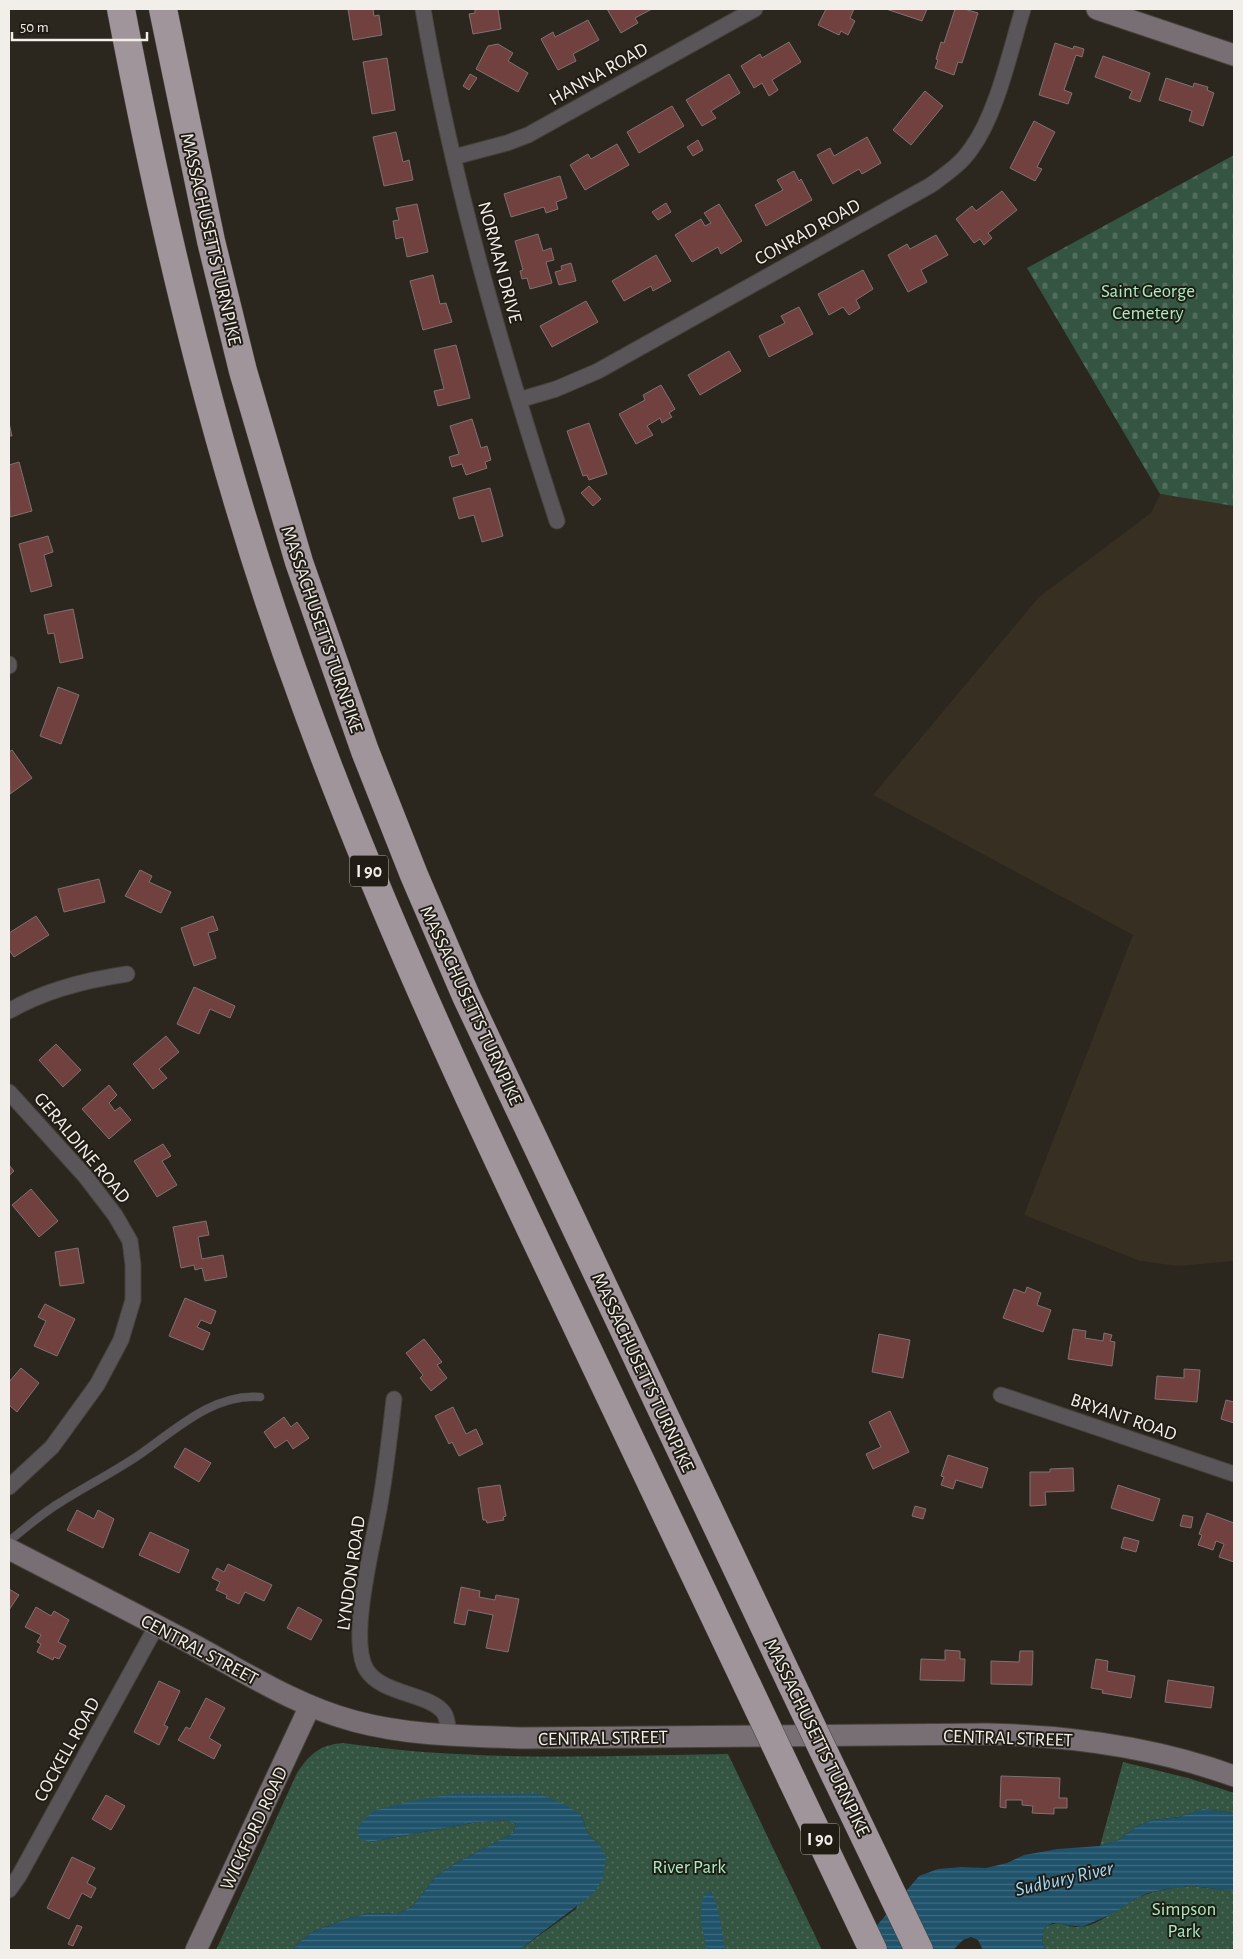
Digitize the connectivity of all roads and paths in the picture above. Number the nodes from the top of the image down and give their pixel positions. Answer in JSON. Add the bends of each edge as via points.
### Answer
{"nodes":[{"id":1,"x":121,"y":9,"type":"edge"},
{"id":2,"x":163,"y":9,"type":"edge"},
{"id":3,"x":423,"y":9,"type":"edge"},
{"id":4,"x":755,"y":9,"type":"edge"},
{"id":5,"x":1023,"y":9,"type":"edge"},
{"id":6,"x":1097,"y":9,"type":"edge"},
{"id":7,"x":1234,"y":55,"type":"edge"},
{"id":8,"x":454,"y":157,"type":"junction"},
{"id":9,"x":518,"y":400,"type":"junction"},
{"id":10,"x":557,"y":520,"type":"dead end"},
{"id":11,"x":127,"y":974,"type":"dead end"},
{"id":12,"x":9,"y":1011,"type":"edge"},
{"id":13,"x":9,"y":1092,"type":"edge"},
{"id":14,"x":1001,"y":1395,"type":"dead end"},
{"id":15,"x":260,"y":1397,"type":"dead end"},
{"id":16,"x":394,"y":1399,"type":"dead end"},
{"id":17,"x":1234,"y":1474,"type":"edge"},
{"id":18,"x":9,"y":1487,"type":"edge"},
{"id":19,"x":9,"y":1541,"type":"edge"},
{"id":20,"x":9,"y":1549,"type":"edge"},
{"id":21,"x":156,"y":1625,"type":"junction"},
{"id":22,"x":310,"y":1706,"type":"junction"},
{"id":23,"x":449,"y":1735,"type":"junction"},
{"id":24,"x":1234,"y":1776,"type":"edge"},
{"id":25,"x":9,"y":1890,"type":"edge"},
{"id":26,"x":196,"y":1950,"type":"edge"},
{"id":27,"x":873,"y":1950,"type":"edge"},
{"id":28,"x":919,"y":1950,"type":"edge"}],
"edges":[{"from":1,"to":27,"type":"highway","name":"MASSACHUSETTS TURNPIKE","number":"I 90","bridge":true,"via":[[162,209],[204,384],[241,514],[304,703],[351,827],[433,1020]]},
{"from":2,"to":28,"type":"highway","name":"MASSACHUSETTS TURNPIKE","number":"I 90","bridge":true,"via":[[210,241],[243,371],[299,562],[365,751],[466,996]]},
{"from":3,"to":8,"type":"street","name":"NORMAN DRIVE"},
{"from":4,"to":8,"type":"street","name":"HANNA ROAD","via":[[528,135]]},
{"from":5,"to":9,"type":"street","name":"CONRAD ROAD","via":[[981,135],[945,175],[598,371],[564,386]]},
{"from":6,"to":7,"type":"main road"},
{"from":8,"to":9,"type":"street","name":"NORMAN DRIVE"},
{"from":9,"to":10,"type":"street","name":"NORMAN DRIVE"},
{"from":11,"to":12,"type":"street","via":[[63,987]]},
{"from":13,"to":18,"type":"street","name":"GERALDINE ROAD","via":[[85,1176],[115,1215],[130,1241],[133,1300],[122,1340],[97,1385],[52,1447]]},
{"from":14,"to":17,"type":"street","name":"BRYANT ROAD"},
{"from":15,"to":19,"type":"lane","via":[[249,1396],[217,1404],[201,1412],[59,1502]]},
{"from":16,"to":23,"type":"street","name":"LYNDON ROAD","via":[[364,1587],[361,1656],[371,1676],[391,1688],[434,1705],[443,1713]]},
{"from":20,"to":21,"type":"main road","name":"CENTRAL STREET"},
{"from":21,"to":22,"type":"main road","name":"CENTRAL STREET"},
{"from":21,"to":25,"type":"street","name":"COCKELL ROAD"},
{"from":22,"to":23,"type":"main road","name":"CENTRAL STREET","via":[[356,1722]]},
{"from":22,"to":26,"type":"main road","name":"WICKFORD ROAD"},
{"from":23,"to":24,"type":"main road","name":"CENTRAL STREET","via":[[523,1738],[1048,1736],[1125,1746],[1193,1762]]}]}
